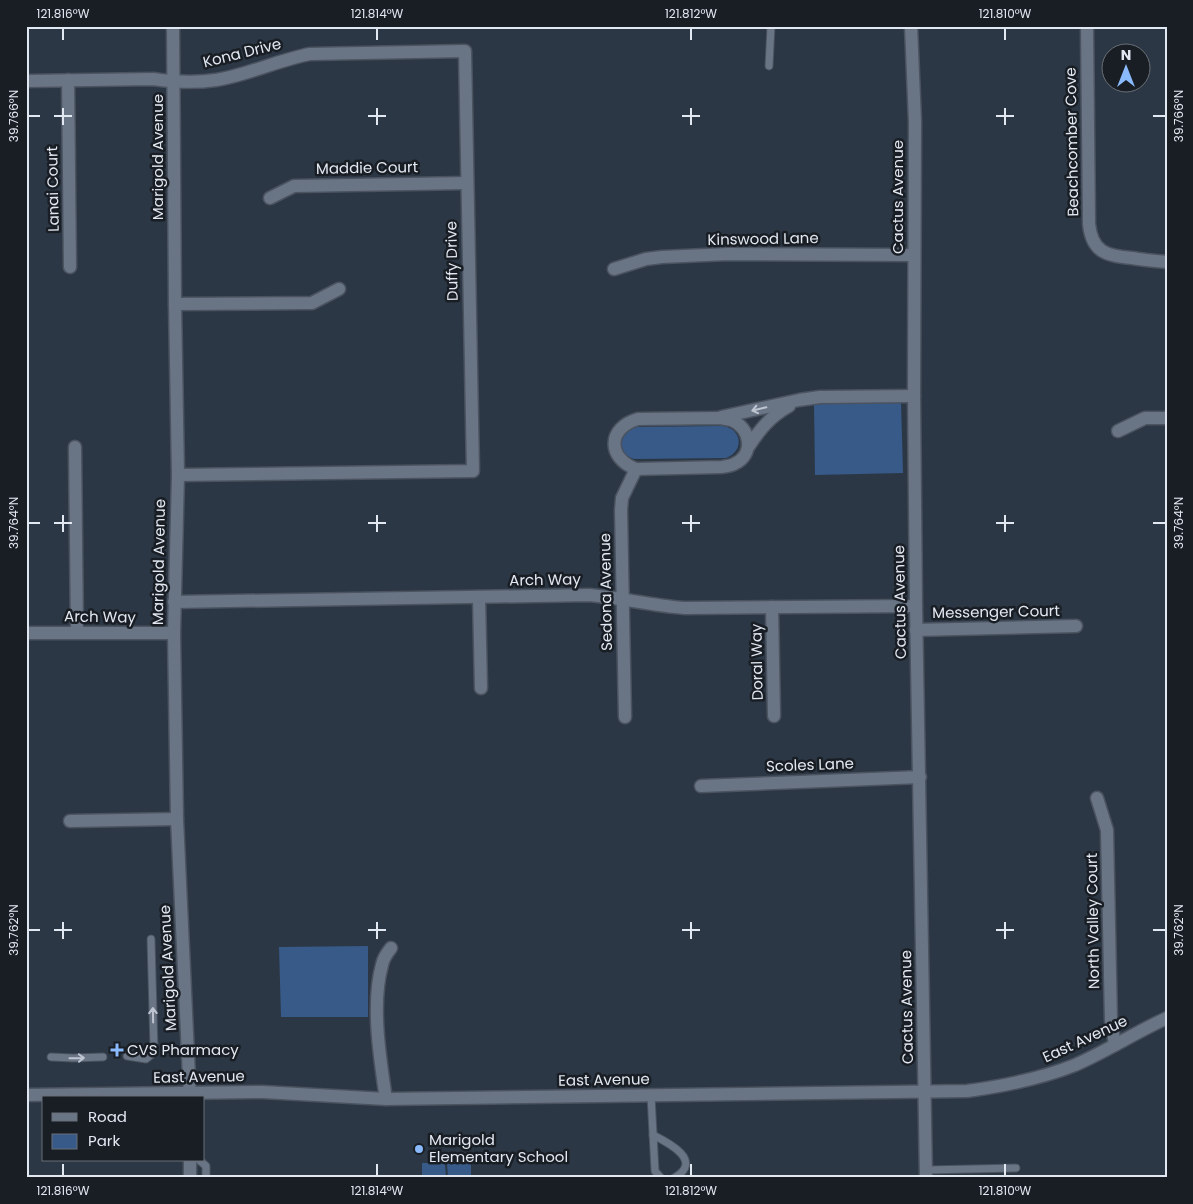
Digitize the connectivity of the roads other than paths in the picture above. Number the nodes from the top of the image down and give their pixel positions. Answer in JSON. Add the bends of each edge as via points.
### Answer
{"nodes":[{"id":1,"x":173,"y":26,"type":"edge"},
{"id":2,"x":771,"y":26,"type":"edge"},
{"id":3,"x":911,"y":26,"type":"edge"},
{"id":4,"x":1087,"y":26,"type":"edge"},
{"id":5,"x":465,"y":51,"type":"joint"},
{"id":6,"x":770,"y":66,"type":"dead end"},
{"id":7,"x":68,"y":80,"type":"junction"},
{"id":8,"x":26,"y":81,"type":"edge"},
{"id":9,"x":174,"y":82,"type":"junction"},
{"id":10,"x":467,"y":183,"type":"junction"},
{"id":11,"x":270,"y":198,"type":"dead end"},
{"id":12,"x":914,"y":255,"type":"junction"},
{"id":13,"x":1167,"y":262,"type":"edge"},
{"id":14,"x":70,"y":267,"type":"dead end"},
{"id":15,"x":614,"y":269,"type":"dead end"},
{"id":16,"x":339,"y":289,"type":"dead end"},
{"id":17,"x":175,"y":304,"type":"junction"},
{"id":18,"x":914,"y":396,"type":"junction"},
{"id":19,"x":799,"y":400,"type":"junction"},
{"id":20,"x":719,"y":418,"type":"junction"},
{"id":21,"x":1167,"y":418,"type":"edge"},
{"id":22,"x":1118,"y":431,"type":"dead end"},
{"id":23,"x":749,"y":446,"type":"junction"},
{"id":24,"x":75,"y":447,"type":"dead end"},
{"id":25,"x":636,"y":469,"type":"junction"},
{"id":26,"x":178,"y":475,"type":"junction"},
{"id":27,"x":479,"y":597,"type":"junction"},
{"id":28,"x":622,"y":598,"type":"junction"},
{"id":29,"x":174,"y":602,"type":"junction"},
{"id":30,"x":916,"y":606,"type":"junction"},
{"id":31,"x":772,"y":607,"type":"junction"},
{"id":32,"x":1076,"y":626,"type":"dead end"},
{"id":33,"x":916,"y":630,"type":"junction"},
{"id":34,"x":77,"y":632,"type":"junction"},
{"id":35,"x":26,"y":633,"type":"edge"},
{"id":36,"x":174,"y":633,"type":"junction"},
{"id":37,"x":481,"y":688,"type":"dead end"},
{"id":38,"x":774,"y":716,"type":"dead end"},
{"id":39,"x":625,"y":717,"type":"dead end"},
{"id":40,"x":920,"y":777,"type":"junction"},
{"id":41,"x":701,"y":786,"type":"dead end"},
{"id":42,"x":1097,"y":798,"type":"dead end"},
{"id":43,"x":177,"y":819,"type":"junction"},
{"id":44,"x":70,"y":820,"type":"dead end"},
{"id":45,"x":151,"y":939,"type":"dead end"},
{"id":46,"x":390,"y":948,"type":"dead end"},
{"id":47,"x":1167,"y":1018,"type":"edge"},
{"id":48,"x":1115,"y":1045,"type":"junction"},
{"id":49,"x":127,"y":1056,"type":"dead end"},
{"id":50,"x":51,"y":1057,"type":"dead end"},
{"id":51,"x":103,"y":1057,"type":"dead end"},
{"id":52,"x":925,"y":1092,"type":"junction"},
{"id":53,"x":26,"y":1095,"type":"edge"},
{"id":54,"x":190,"y":1096,"type":"edge"},
{"id":55,"x":651,"y":1096,"type":"junction"},
{"id":56,"x":386,"y":1099,"type":"junction"},
{"id":57,"x":653,"y":1135,"type":"junction"},
{"id":58,"x":190,"y":1162,"type":"edge"},
{"id":59,"x":201,"y":1162,"type":"edge"},
{"id":60,"x":1016,"y":1168,"type":"dead end"},
{"id":61,"x":926,"y":1174,"type":"edge"},
{"id":62,"x":190,"y":1178,"type":"edge"},
{"id":63,"x":206,"y":1178,"type":"edge"},
{"id":64,"x":661,"y":1178,"type":"edge"},
{"id":65,"x":674,"y":1178,"type":"edge"}],
"edges":[{"from":1,"to":9,"type":"street","name":"Marigold Avenue"},
{"from":2,"to":6,"type":"lane"},
{"from":3,"to":12,"type":"street","name":"Cactus Avenue","via":[[915,122]]},
{"from":4,"to":13,"type":"street","name":"Beachcomber Cove","via":[[1090,232],[1096,247],[1104,253]]},
{"from":5,"to":9,"type":"street","name":"Kona Drive","via":[[310,54],[216,80]]},
{"from":5,"to":10,"type":"street","name":"Duffy Drive"},
{"from":7,"to":8,"type":"street","name":"Kona Drive"},
{"from":7,"to":9,"type":"street","name":"Kona Drive"},
{"from":7,"to":14,"type":"street","name":"Lanai Court"},
{"from":9,"to":17,"type":"street","name":"Marigold Avenue"},
{"from":10,"to":11,"type":"street","name":"Maddie Court","via":[[294,186]]},
{"from":10,"to":26,"type":"street","name":"Duffy Drive","via":[[473,471]]},
{"from":12,"to":15,"type":"street","name":"Kinswood Lane","via":[[662,257]]},
{"from":12,"to":18,"type":"street","name":"Cactus Avenue"},
{"from":16,"to":17,"type":"street","via":[[312,304]]},
{"from":17,"to":26,"type":"street","name":"Marigold Avenue"},
{"from":18,"to":19,"type":"street"},
{"from":18,"to":30,"type":"street","name":"Cactus Avenue"},
{"from":19,"to":20,"type":"street","one_way":true},
{"from":19,"to":23,"type":"street","via":[[772,417]]},
{"from":20,"to":23,"type":"street","via":[[741,426]]},
{"from":20,"to":25,"type":"street","via":[[638,419],[628,422],[616,435],[615,451],[620,460]]},
{"from":21,"to":22,"type":"street","via":[[1145,418]]},
{"from":23,"to":25,"type":"street","via":[[734,465]]},
{"from":24,"to":34,"type":"street"},
{"from":25,"to":28,"type":"street","name":"Sedona Avenue","via":[[622,498]]},
{"from":26,"to":29,"type":"street","name":"Marigold Avenue"},
{"from":27,"to":28,"type":"street","name":"Arch Way","via":[[590,595]]},
{"from":27,"to":29,"type":"street","name":"Arch Way"},
{"from":27,"to":37,"type":"street"},
{"from":28,"to":31,"type":"street","name":"Arch Way","via":[[657,606]]},
{"from":28,"to":39,"type":"street","name":"Sedona Avenue"},
{"from":29,"to":36,"type":"street","name":"Marigold Avenue"},
{"from":30,"to":31,"type":"street","name":"Arch Way"},
{"from":30,"to":33,"type":"street","name":"Cactus Avenue"},
{"from":31,"to":38,"type":"street","name":"Doral Way"},
{"from":32,"to":33,"type":"street","name":"Messenger Court"},
{"from":33,"to":40,"type":"street","name":"Cactus Avenue"},
{"from":34,"to":35,"type":"street","name":"Arch Way"},
{"from":34,"to":36,"type":"street","name":"Arch Way"},
{"from":36,"to":43,"type":"street","name":"Marigold Avenue"},
{"from":40,"to":41,"type":"street","name":"Scoles Lane"},
{"from":40,"to":52,"type":"street","name":"Cactus Avenue"},
{"from":42,"to":48,"type":"street","name":"North Valley Court","via":[[1107,830],[1111,1021]]},
{"from":43,"to":44,"type":"street"},
{"from":43,"to":54,"type":"street","name":"Marigold Avenue"},
{"from":49,"to":45,"type":"lane","one_way":true,"via":[[146,1059],[154,1049]]},
{"from":46,"to":56,"type":"street","via":[[382,963],[379,979],[377,1020]]},
{"from":47,"to":48,"type":"street","name":"East Avenue"},
{"from":48,"to":52,"type":"street","name":"East Avenue","via":[[1075,1065],[1009,1085]]},
{"from":50,"to":51,"type":"lane","one_way":true},
{"from":52,"to":55,"type":"street","name":"East Avenue"},
{"from":52,"to":61,"type":"street","name":"Cactus Avenue"},
{"from":53,"to":54,"type":"street","name":"East Avenue"},
{"from":54,"to":56,"type":"street","name":"East Avenue","via":[[262,1092]]},
{"from":55,"to":56,"type":"street","name":"East Avenue"},
{"from":55,"to":57,"type":"lane"},
{"from":57,"to":64,"type":"lane","via":[[655,1171]]},
{"from":57,"to":65,"type":"lane","via":[[683,1154],[684,1170]]},
{"from":58,"to":62,"type":"street"},
{"from":59,"to":63,"type":"lane","via":[[206,1166]]},
{"from":60,"to":61,"type":"lane"}]}
